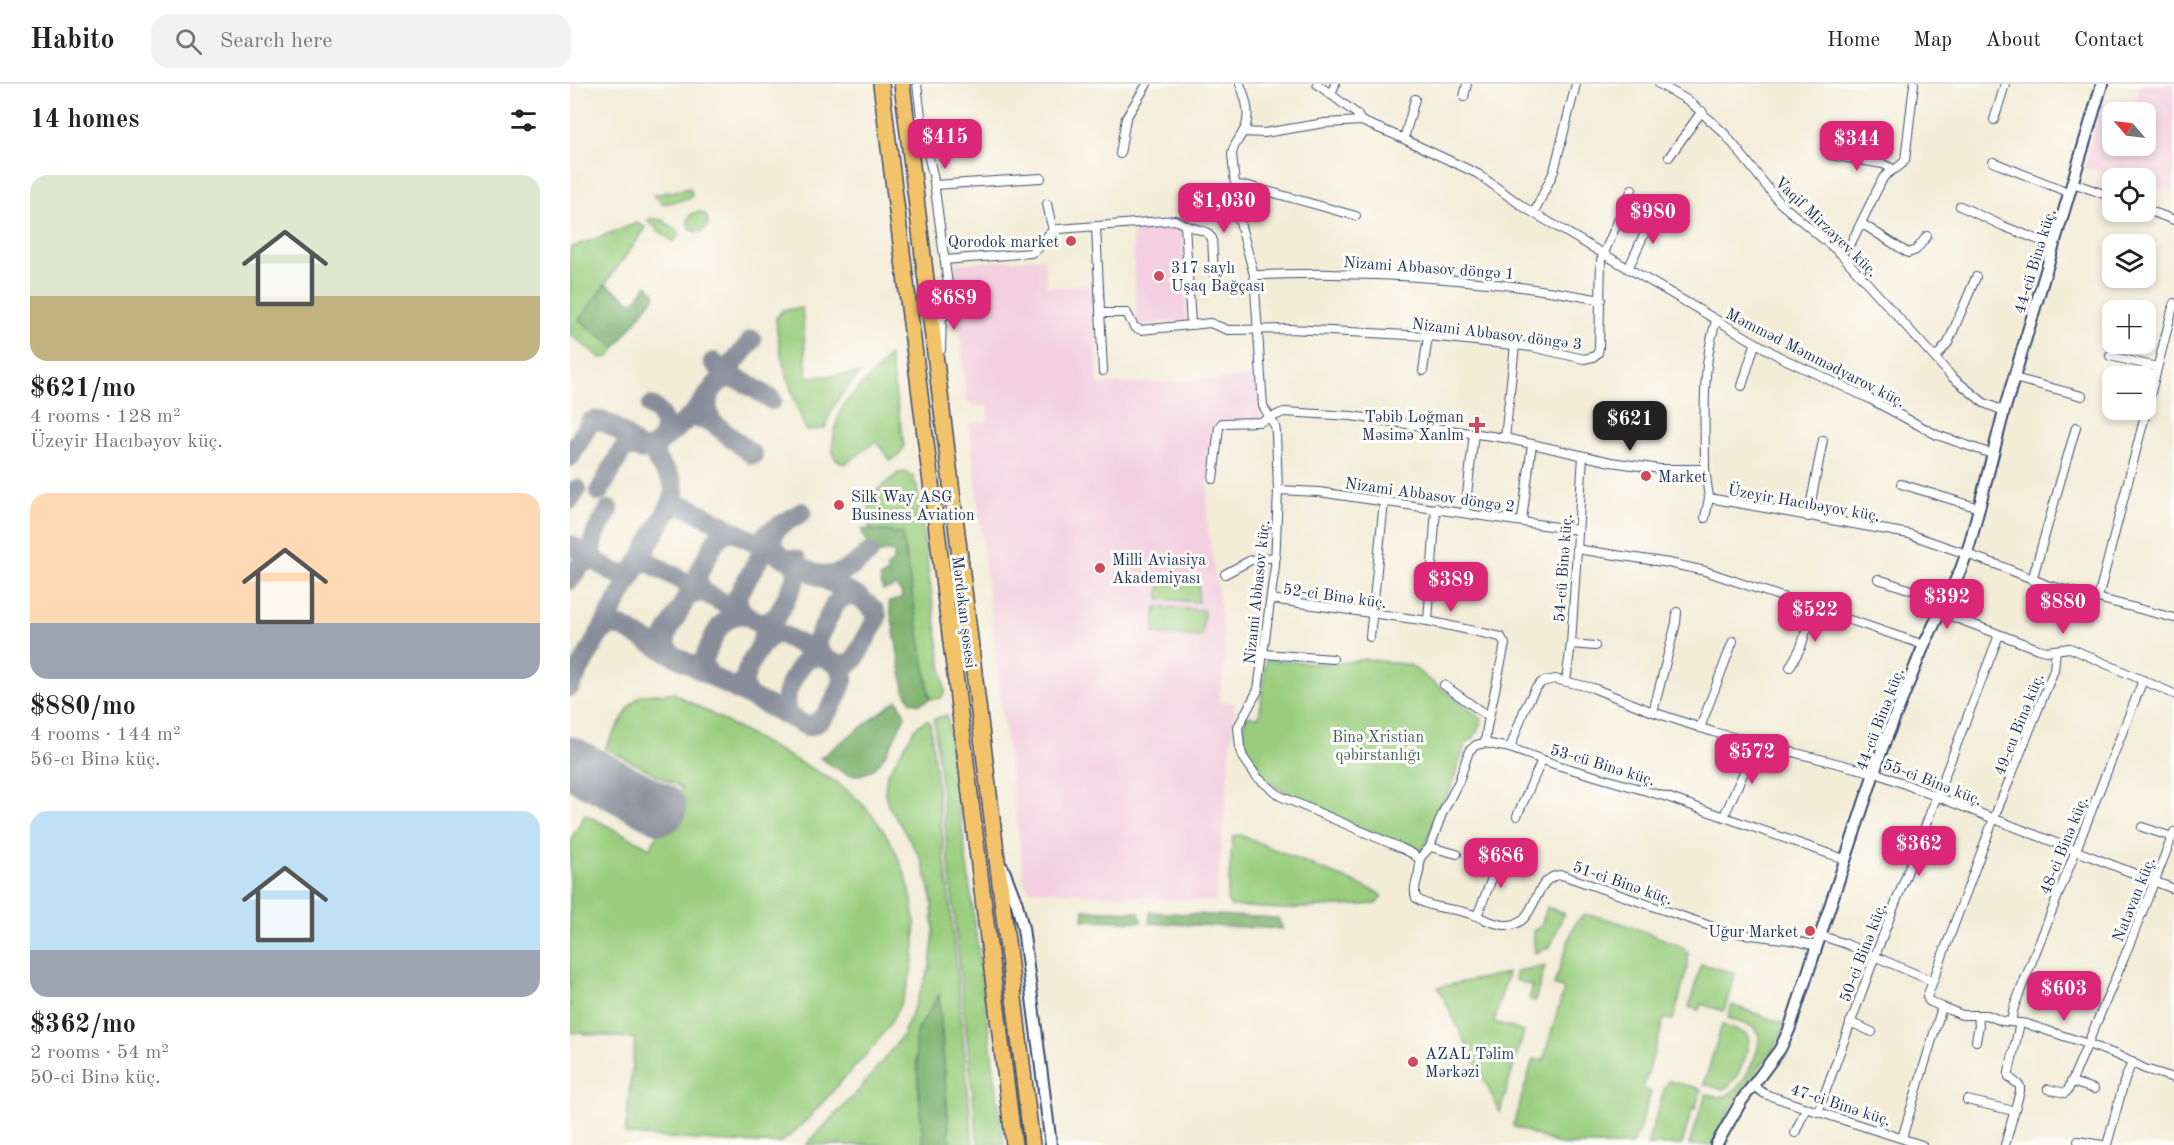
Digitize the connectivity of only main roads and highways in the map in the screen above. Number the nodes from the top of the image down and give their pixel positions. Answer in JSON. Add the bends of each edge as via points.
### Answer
{"nodes":[{"id":1,"x":881,"y":84,"type":"edge"},
{"id":2,"x":902,"y":84,"type":"edge"},
{"id":3,"x":1014,"y":1145,"type":"edge"},
{"id":4,"x":1032,"y":1145,"type":"edge"}],
"edges":[{"from":1,"to":3,"type":"highway","name":"Mərdəkan şosesi"},
{"from":2,"to":4,"type":"highway","name":"Mərdəkan şosesi"}]}
